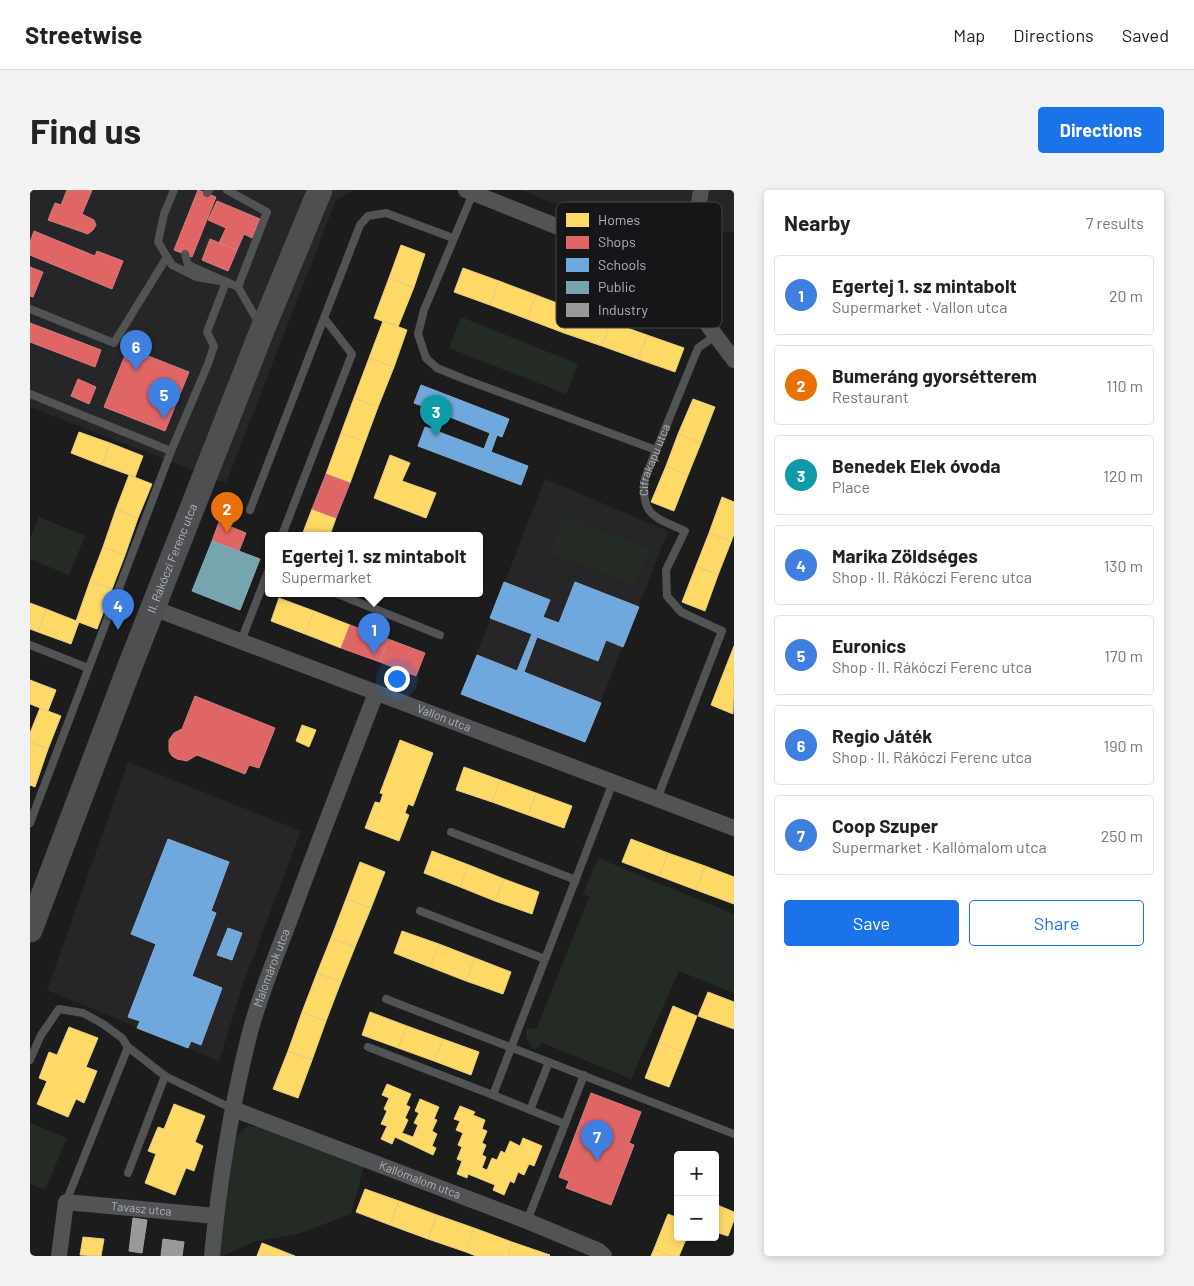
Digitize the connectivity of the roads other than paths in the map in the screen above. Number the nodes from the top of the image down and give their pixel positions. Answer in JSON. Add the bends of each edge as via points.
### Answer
{"nodes":[{"id":1,"x":174,"y":190,"type":"edge"},
{"id":2,"x":227,"y":190,"type":"edge"},
{"id":3,"x":320,"y":190,"type":"edge"},
{"id":4,"x":470,"y":191,"type":"edge"},
{"id":5,"x":492,"y":195,"type":"edge"},
{"id":6,"x":556,"y":226,"type":"edge"},
{"id":7,"x":453,"y":238,"type":"junction"},
{"id":8,"x":186,"y":254,"type":"dead end"},
{"id":9,"x":167,"y":258,"type":"junction"},
{"id":10,"x":226,"y":282,"type":"junction"},
{"id":11,"x":238,"y":287,"type":"junction"},
{"id":12,"x":30,"y":309,"type":"edge"},
{"id":13,"x":324,"y":318,"type":"junction"},
{"id":14,"x":263,"y":328,"type":"junction"},
{"id":15,"x":710,"y":328,"type":"edge"},
{"id":16,"x":716,"y":335,"type":"junction"},
{"id":17,"x":734,"y":360,"type":"edge"},
{"id":18,"x":30,"y":394,"type":"edge"},
{"id":19,"x":656,"y":450,"type":"junction"},
{"id":20,"x":171,"y":451,"type":"junction"},
{"id":21,"x":250,"y":510,"type":"dead end"},
{"id":22,"x":283,"y":532,"type":"edge"},
{"id":23,"x":265,"y":579,"type":"edge"},
{"id":24,"x":345,"y":597,"type":"edge"},
{"id":25,"x":153,"y":608,"type":"junction"},
{"id":26,"x":440,"y":635,"type":"dead end"},
{"id":27,"x":240,"y":641,"type":"junction"},
{"id":28,"x":30,"y":645,"type":"edge"},
{"id":29,"x":88,"y":668,"type":"junction"},
{"id":30,"x":376,"y":692,"type":"junction"},
{"id":31,"x":614,"y":782,"type":"junction"},
{"id":32,"x":657,"y":799,"type":"junction"},
{"id":33,"x":30,"y":822,"type":"edge"},
{"id":34,"x":734,"y":828,"type":"edge"},
{"id":35,"x":450,"y":832,"type":"dead end"},
{"id":36,"x":576,"y":880,"type":"junction"},
{"id":37,"x":420,"y":911,"type":"dead end"},
{"id":38,"x":32,"y":916,"type":"edge"},
{"id":39,"x":545,"y":959,"type":"junction"},
{"id":40,"x":386,"y":999,"type":"dead end"},
{"id":41,"x":128,"y":1047,"type":"junction"},
{"id":42,"x":368,"y":1047,"type":"dead end"},
{"id":43,"x":511,"y":1048,"type":"junction"},
{"id":44,"x":30,"y":1060,"type":"edge"},
{"id":45,"x":549,"y":1062,"type":"junction"},
{"id":46,"x":166,"y":1076,"type":"junction"},
{"id":47,"x":584,"y":1076,"type":"junction"},
{"id":48,"x":493,"y":1095,"type":"junction"},
{"id":49,"x":233,"y":1109,"type":"junction"},
{"id":50,"x":530,"y":1110,"type":"junction"},
{"id":51,"x":565,"y":1124,"type":"junction"},
{"id":52,"x":734,"y":1134,"type":"edge"},
{"id":53,"x":128,"y":1172,"type":"dead end"},
{"id":54,"x":66,"y":1202,"type":"junction"},
{"id":55,"x":216,"y":1216,"type":"junction"},
{"id":56,"x":527,"y":1221,"type":"junction"},
{"id":57,"x":59,"y":1256,"type":"edge"},
{"id":58,"x":212,"y":1256,"type":"edge"},
{"id":59,"x":604,"y":1256,"type":"edge"}],
"edges":[{"from":1,"to":9,"type":"lane","via":[[158,242]]},
{"from":2,"to":11,"type":"lane","via":[[267,212]]},
{"from":3,"to":14,"type":"main road","name":"II. Rákóczi Ferenc utca"},
{"from":4,"to":5,"type":"street"},
{"from":4,"to":7,"type":"lane"},
{"from":5,"to":6,"type":"street"},
{"from":7,"to":13,"type":"lane","via":[[386,213],[368,216],[360,225]]},
{"from":7,"to":19,"type":"lane","via":[[424,310],[418,334],[426,358],[437,368],[464,380]]},
{"from":8,"to":10,"type":"lane","via":[[188,265]]},
{"from":9,"to":10,"type":"lane","via":[[172,266],[196,277]]},
{"from":9,"to":12,"type":"lane","via":[[114,343]]},
{"from":10,"to":11,"type":"lane"},
{"from":10,"to":20,"type":"lane","via":[[207,332],[214,346]]},
{"from":11,"to":14,"type":"lane"},
{"from":13,"to":21,"type":"lane"},
{"from":13,"to":22,"type":"lane","via":[[352,354]]},
{"from":14,"to":25,"type":"main road","name":"II. Rákóczi Ferenc utca"},
{"from":15,"to":16,"type":"street"},
{"from":16,"to":17,"type":"street"},
{"from":16,"to":19,"type":"lane","name":"Cifrakapu utca","via":[[698,348]]},
{"from":18,"to":20,"type":"lane"},
{"from":19,"to":32,"type":"lane","name":"Cifrakapu utca","via":[[644,478],[647,509],[660,520],[685,530],[666,570],[668,596],[681,612],[722,631]]},
{"from":20,"to":29,"type":"lane"},
{"from":23,"to":27,"type":"lane"},
{"from":24,"to":26,"type":"lane"},
{"from":25,"to":27,"type":"street","name":"Vallon utca"},
{"from":25,"to":38,"type":"main road","name":"II. Rákóczi Ferenc utca"},
{"from":27,"to":30,"type":"street","name":"Vallon utca"},
{"from":28,"to":29,"type":"lane"},
{"from":29,"to":33,"type":"lane"},
{"from":30,"to":31,"type":"street","name":"Vallon utca"},
{"from":30,"to":49,"type":"street","name":"Malomárok utca","via":[[261,997]]},
{"from":31,"to":32,"type":"street","name":"Vallon utca"},
{"from":31,"to":36,"type":"lane"},
{"from":32,"to":34,"type":"street","name":"Vallon utca"},
{"from":35,"to":36,"type":"lane"},
{"from":36,"to":39,"type":"lane"},
{"from":37,"to":39,"type":"lane"},
{"from":39,"to":43,"type":"lane"},
{"from":40,"to":43,"type":"lane"},
{"from":41,"to":44,"type":"lane","via":[[122,1038],[83,1012],[58,1009]]},
{"from":41,"to":46,"type":"lane"},
{"from":41,"to":54,"type":"lane"},
{"from":42,"to":48,"type":"lane"},
{"from":43,"to":45,"type":"lane"},
{"from":43,"to":48,"type":"lane"},
{"from":45,"to":47,"type":"lane"},
{"from":45,"to":50,"type":"lane"},
{"from":46,"to":49,"type":"lane"},
{"from":46,"to":53,"type":"lane"},
{"from":47,"to":51,"type":"lane"},
{"from":47,"to":52,"type":"lane"},
{"from":48,"to":50,"type":"lane"},
{"from":49,"to":55,"type":"street","name":"Malomárok utca"},
{"from":49,"to":56,"type":"street","name":"Kallómalom utca"},
{"from":50,"to":51,"type":"lane"},
{"from":51,"to":56,"type":"lane"},
{"from":54,"to":55,"type":"street","name":"Tavasz utca"},
{"from":54,"to":57,"type":"street"},
{"from":55,"to":58,"type":"street","name":"Malomárok utca"},
{"from":56,"to":59,"type":"street","name":"Kallómalom utca","via":[[599,1250]]}]}
